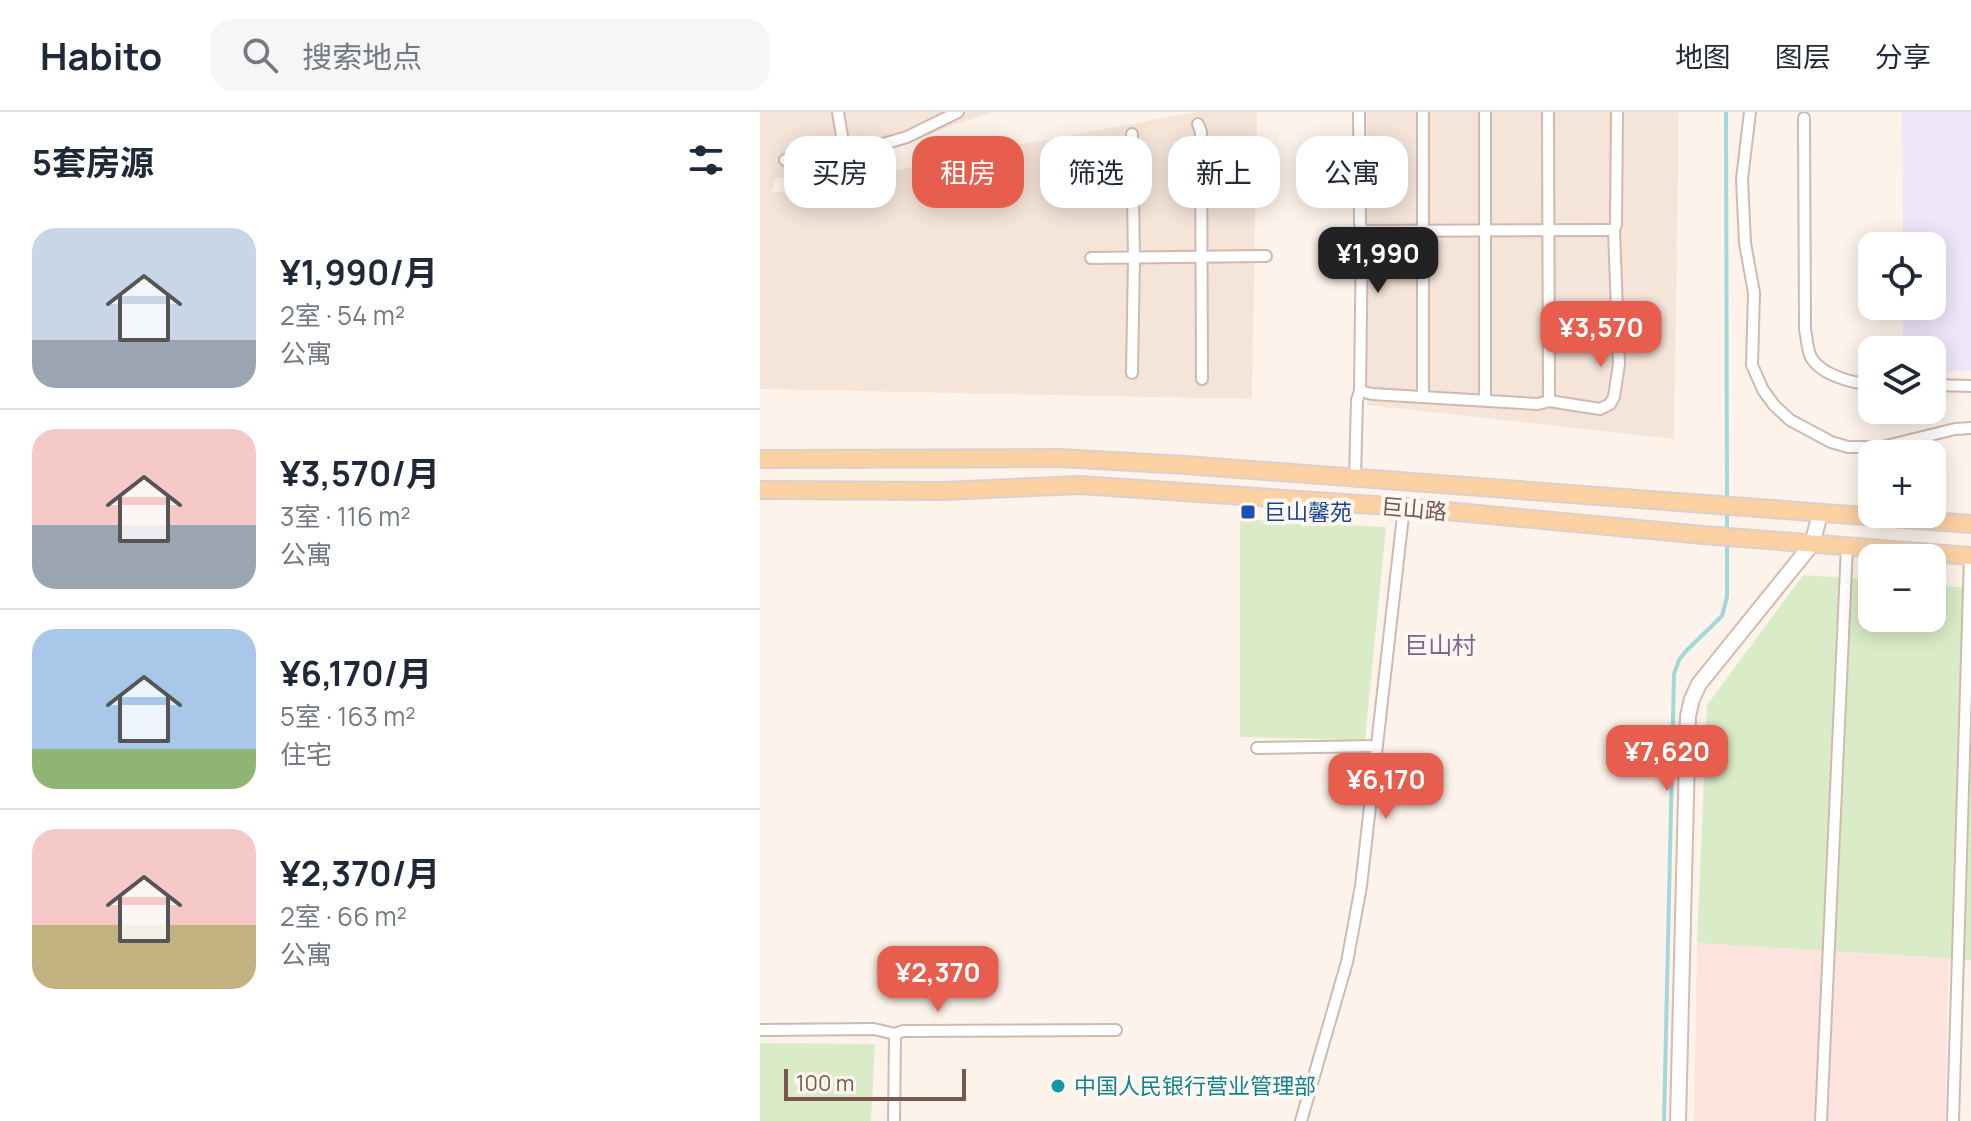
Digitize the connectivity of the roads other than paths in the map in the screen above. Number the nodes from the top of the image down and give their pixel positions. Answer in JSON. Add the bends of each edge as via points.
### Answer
{"nodes":[{"id":1,"x":838,"y":112,"type":"edge"},
{"id":2,"x":958,"y":112,"type":"edge"},
{"id":3,"x":1359,"y":112,"type":"edge"},
{"id":4,"x":1423,"y":112,"type":"edge"},
{"id":5,"x":1485,"y":112,"type":"edge"},
{"id":6,"x":1548,"y":112,"type":"edge"},
{"id":7,"x":1617,"y":112,"type":"edge"},
{"id":8,"x":1750,"y":112,"type":"edge"},
{"id":9,"x":1804,"y":118,"type":"dead end"},
{"id":10,"x":1198,"y":124,"type":"dead end"},
{"id":11,"x":1132,"y":134,"type":"dead end"},
{"id":12,"x":842,"y":136,"type":"edge"},
{"id":13,"x":896,"y":140,"type":"edge"},
{"id":14,"x":1485,"y":230,"type":"junction"},
{"id":15,"x":1614,"y":230,"type":"junction"},
{"id":16,"x":1362,"y":231,"type":"junction"},
{"id":17,"x":1423,"y":231,"type":"junction"},
{"id":18,"x":1549,"y":231,"type":"junction"},
{"id":19,"x":1266,"y":256,"type":"dead end"},
{"id":20,"x":1202,"y":257,"type":"junction"},
{"id":21,"x":1091,"y":258,"type":"dead end"},
{"id":22,"x":1134,"y":258,"type":"junction"},
{"id":23,"x":1132,"y":373,"type":"dead end"},
{"id":24,"x":1202,"y":379,"type":"dead end"},
{"id":25,"x":1858,"y":383,"type":"edge"},
{"id":26,"x":1946,"y":385,"type":"edge"},
{"id":27,"x":1971,"y":386,"type":"edge"},
{"id":28,"x":1360,"y":391,"type":"junction"},
{"id":29,"x":1423,"y":396,"type":"junction"},
{"id":30,"x":1485,"y":400,"type":"junction"},
{"id":31,"x":1549,"y":401,"type":"junction"},
{"id":32,"x":1971,"y":428,"type":"edge"},
{"id":33,"x":760,"y":459,"type":"edge"},
{"id":34,"x":1355,"y":478,"type":"junction"},
{"id":35,"x":760,"y":490,"type":"edge"},
{"id":36,"x":1404,"y":507,"type":"junction"},
{"id":37,"x":1820,"y":514,"type":"junction"},
{"id":38,"x":1971,"y":524,"type":"edge"},
{"id":39,"x":1812,"y":544,"type":"junction"},
{"id":40,"x":1847,"y":547,"type":"junction"},
{"id":41,"x":1970,"y":556,"type":"edge"},
{"id":42,"x":1377,"y":746,"type":"junction"},
{"id":43,"x":1257,"y":748,"type":"dead end"},
{"id":44,"x":760,"y":1030,"type":"edge"},
{"id":45,"x":1116,"y":1030,"type":"dead end"},
{"id":46,"x":895,"y":1034,"type":"junction"},
{"id":47,"x":894,"y":1121,"type":"edge"},
{"id":48,"x":1301,"y":1121,"type":"edge"},
{"id":49,"x":1678,"y":1121,"type":"edge"},
{"id":50,"x":1821,"y":1121,"type":"edge"},
{"id":51,"x":1953,"y":1121,"type":"edge"}],
"edges":[{"from":1,"to":12,"type":"street"},
{"from":2,"to":13,"type":"street"},
{"from":3,"to":16,"type":"street"},
{"from":4,"to":17,"type":"street"},
{"from":5,"to":14,"type":"street"},
{"from":6,"to":18,"type":"street"},
{"from":7,"to":15,"type":"street"},
{"from":8,"to":32,"type":"street","via":[[1742,179],[1754,293],[1752,365],[1763,390],[1790,420],[1848,447],[1882,447]]},
{"from":9,"to":25,"type":"street","via":[[1805,330],[1811,358],[1833,375]]},
{"from":10,"to":20,"type":"street"},
{"from":11,"to":22,"type":"street"},
{"from":14,"to":17,"type":"street"},
{"from":14,"to":18,"type":"street"},
{"from":14,"to":30,"type":"street"},
{"from":15,"to":18,"type":"street"},
{"from":15,"to":31,"type":"street","via":[[1619,364],[1614,397],[1600,409]]},
{"from":16,"to":17,"type":"street"},
{"from":16,"to":28,"type":"street"},
{"from":17,"to":29,"type":"street"},
{"from":18,"to":31,"type":"street"},
{"from":19,"to":20,"type":"street"},
{"from":20,"to":22,"type":"street"},
{"from":20,"to":24,"type":"street"},
{"from":21,"to":22,"type":"street"},
{"from":22,"to":23,"type":"street"},
{"from":26,"to":27,"type":"street"},
{"from":28,"to":29,"type":"street"},
{"from":28,"to":34,"type":"street"},
{"from":29,"to":30,"type":"street"},
{"from":30,"to":31,"type":"street"},
{"from":33,"to":34,"type":"main road","name":"巨山路","via":[[1060,458]]},
{"from":34,"to":37,"type":"main road","name":"巨山路"},
{"from":35,"to":36,"type":"main road","name":"巨山路","via":[[1080,485]]},
{"from":36,"to":39,"type":"main road","name":"巨山路"},
{"from":36,"to":42,"type":"street"},
{"from":37,"to":38,"type":"main road","name":"巨山路"},
{"from":37,"to":39,"type":"street"},
{"from":39,"to":40,"type":"main road","name":"巨山路"},
{"from":39,"to":49,"type":"street","via":[[1699,684],[1688,716]]},
{"from":40,"to":41,"type":"main road","name":"巨山路"},
{"from":40,"to":50,"type":"street"},
{"from":41,"to":51,"type":"street"},
{"from":42,"to":43,"type":"street"},
{"from":42,"to":48,"type":"street","via":[[1347,962]]},
{"from":44,"to":46,"type":"street","via":[[874,1029]]},
{"from":45,"to":46,"type":"street"},
{"from":46,"to":47,"type":"street"}]}
